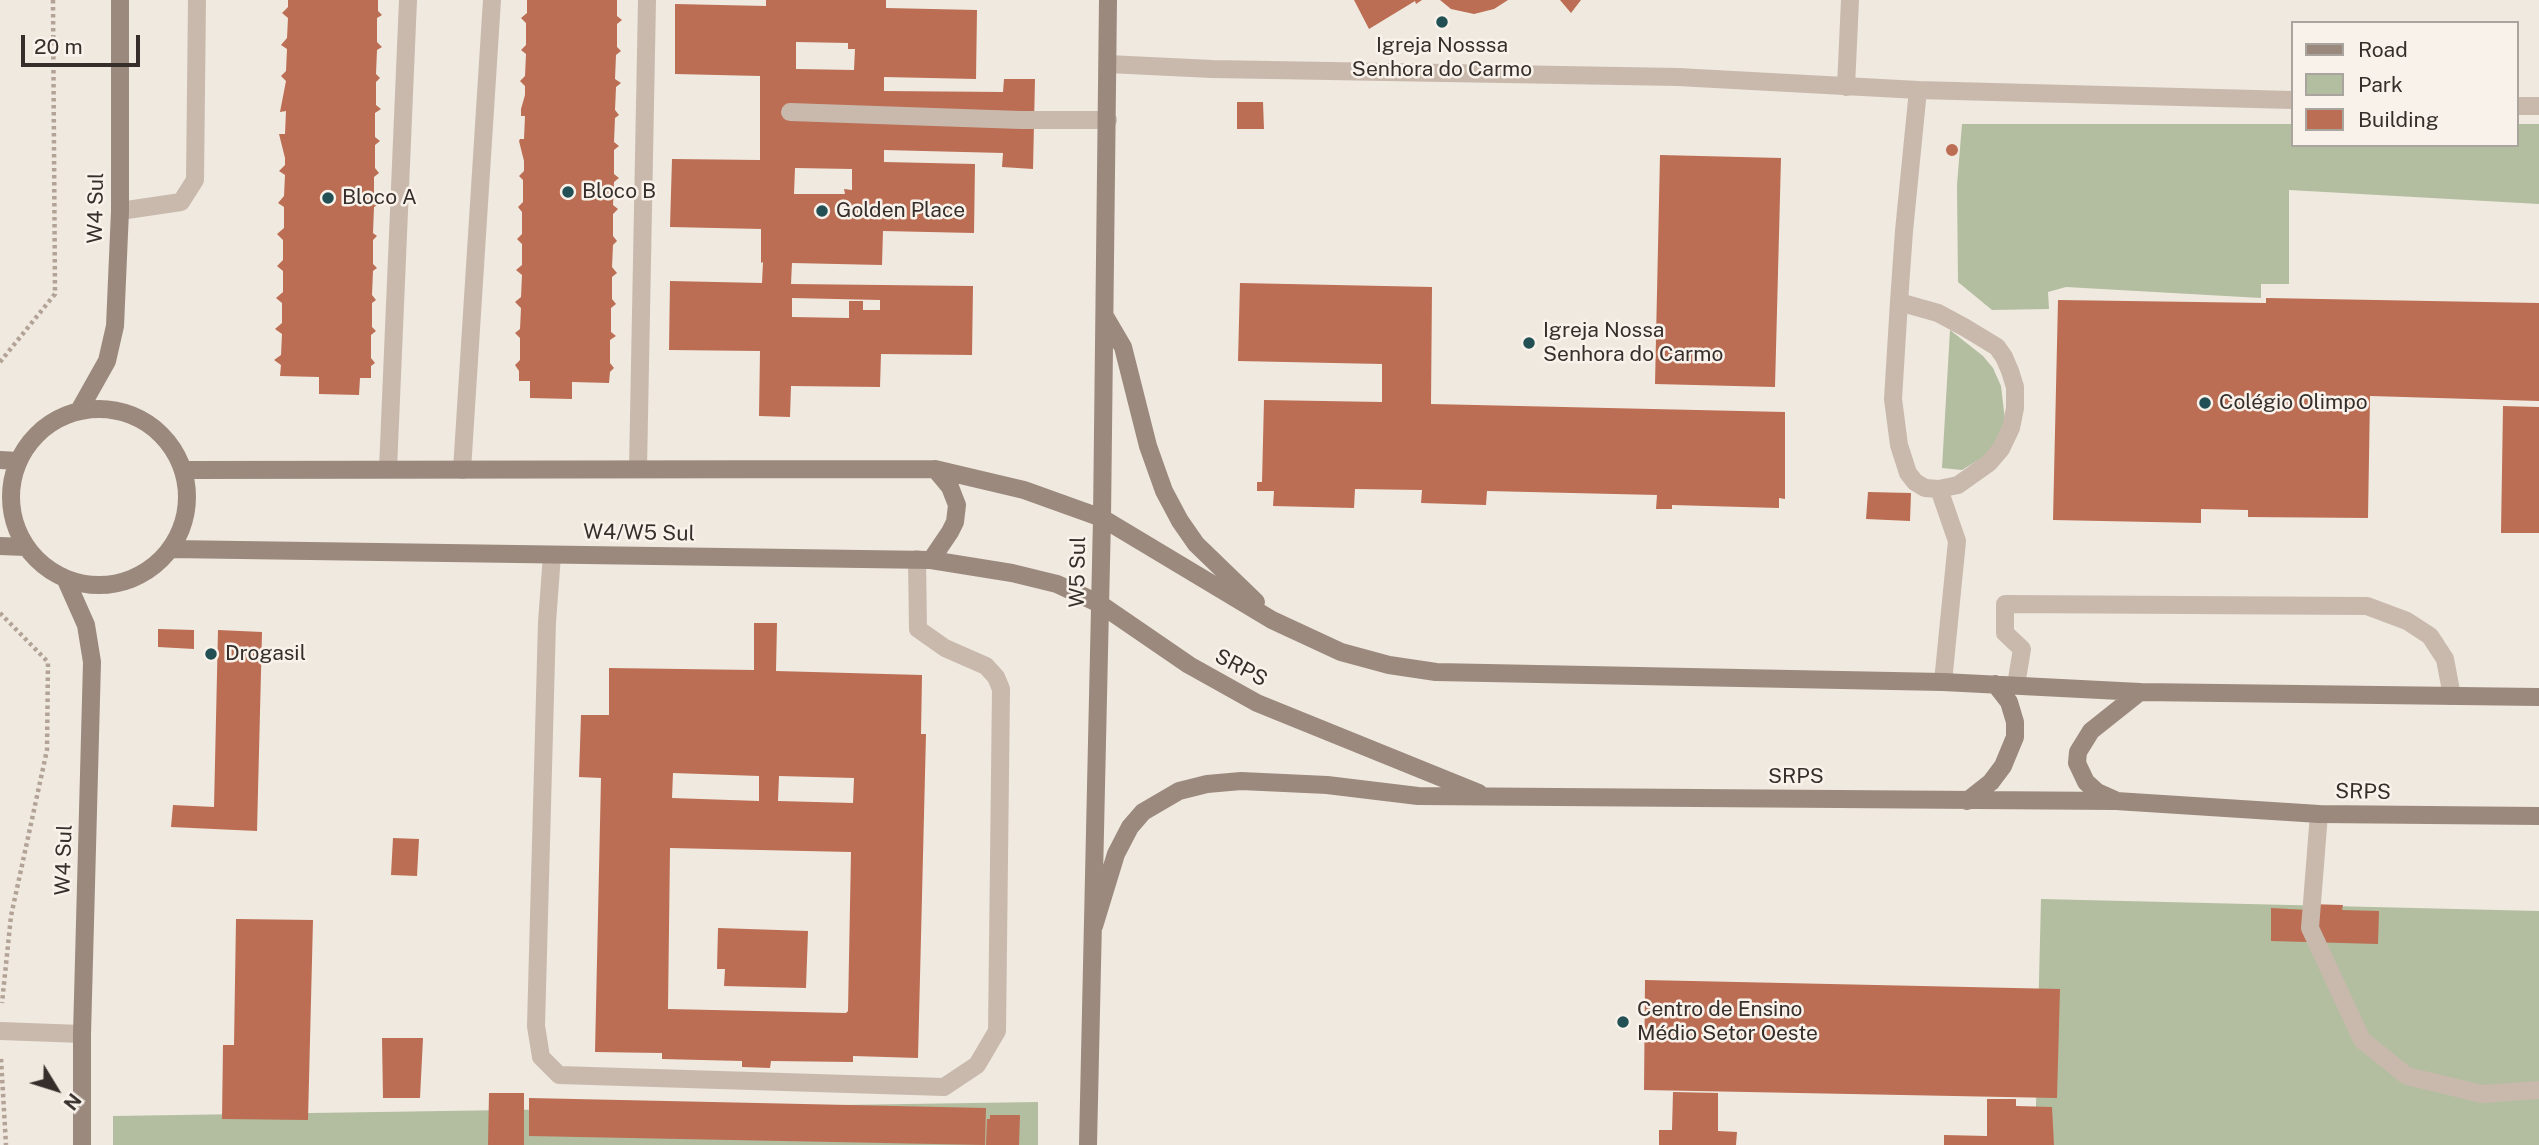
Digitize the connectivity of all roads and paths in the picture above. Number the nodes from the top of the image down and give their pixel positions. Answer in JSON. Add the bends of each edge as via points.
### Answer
{"nodes":[{"id":1,"x":53,"y":0,"type":"edge"},
{"id":2,"x":120,"y":0,"type":"edge"},
{"id":3,"x":197,"y":0,"type":"edge"},
{"id":4,"x":408,"y":0,"type":"edge"},
{"id":5,"x":492,"y":0,"type":"edge"},
{"id":6,"x":647,"y":0,"type":"edge"},
{"id":7,"x":1108,"y":0,"type":"edge"},
{"id":8,"x":1850,"y":0,"type":"edge"},
{"id":9,"x":1108,"y":64,"type":"junction"},
{"id":10,"x":1846,"y":87,"type":"junction"},
{"id":11,"x":1918,"y":90,"type":"junction"},
{"id":12,"x":2290,"y":100,"type":"edge"},
{"id":13,"x":2518,"y":106,"type":"edge"},
{"id":14,"x":2539,"y":106,"type":"edge"},
{"id":15,"x":790,"y":112,"type":"dead end"},
{"id":16,"x":1108,"y":120,"type":"junction"},
{"id":17,"x":120,"y":211,"type":"junction"},
{"id":18,"x":1899,"y":302,"type":"junction"},
{"id":19,"x":1105,"y":316,"type":"junction"},
{"id":20,"x":0,"y":362,"type":"edge"},
{"id":21,"x":80,"y":409,"type":"junction"},
{"id":22,"x":9,"y":460,"type":"edge"},
{"id":23,"x":388,"y":469,"type":"junction"},
{"id":24,"x":638,"y":469,"type":"junction"},
{"id":25,"x":935,"y":469,"type":"junction"},
{"id":26,"x":184,"y":470,"type":"junction"},
{"id":27,"x":462,"y":470,"type":"junction"},
{"id":28,"x":1939,"y":489,"type":"junction"},
{"id":29,"x":1102,"y":518,"type":"junction"},
{"id":30,"x":0,"y":546,"type":"edge"},
{"id":31,"x":25,"y":547,"type":"junction"},
{"id":32,"x":170,"y":549,"type":"junction"},
{"id":33,"x":552,"y":555,"type":"junction"},
{"id":34,"x":924,"y":560,"type":"junction"},
{"id":35,"x":66,"y":580,"type":"junction"},
{"id":36,"x":1100,"y":604,"type":"junction"},
{"id":37,"x":0,"y":613,"type":"edge"},
{"id":38,"x":1272,"y":620,"type":"junction"},
{"id":39,"x":1943,"y":682,"type":"junction"},
{"id":40,"x":1995,"y":684,"type":"junction"},
{"id":41,"x":2016,"y":685,"type":"junction"},
{"id":42,"x":2140,"y":692,"type":"junction"},
{"id":43,"x":2452,"y":696,"type":"junction"},
{"id":44,"x":2539,"y":697,"type":"edge"},
{"id":45,"x":1490,"y":797,"type":"junction"},
{"id":46,"x":1967,"y":801,"type":"junction"},
{"id":47,"x":2116,"y":801,"type":"junction"},
{"id":48,"x":2319,"y":814,"type":"junction"},
{"id":49,"x":2539,"y":816,"type":"edge"},
{"id":50,"x":1094,"y":926,"type":"junction"},
{"id":51,"x":1,"y":1011,"type":"edge"},
{"id":52,"x":0,"y":1031,"type":"edge"},
{"id":53,"x":82,"y":1034,"type":"junction"},
{"id":54,"x":1,"y":1055,"type":"edge"},
{"id":55,"x":2539,"y":1090,"type":"edge"},
{"id":56,"x":6,"y":1145,"type":"edge"},
{"id":57,"x":82,"y":1145,"type":"edge"},
{"id":58,"x":1088,"y":1145,"type":"edge"}],
"edges":[{"from":1,"to":20,"type":"path","via":[[55,294]]},
{"from":2,"to":17,"type":"main road","name":"W4 Sul"},
{"from":3,"to":17,"type":"street","via":[[195,180],[181,202]]},
{"from":4,"to":23,"type":"street"},
{"from":5,"to":27,"type":"street"},
{"from":6,"to":24,"type":"street"},
{"from":7,"to":9,"type":"main road","name":"W5 Sul"},
{"from":8,"to":10,"type":"street"},
{"from":9,"to":10,"type":"street","via":[[1678,77]]},
{"from":9,"to":16,"type":"main road","name":"W5 Sul"},
{"from":10,"to":11,"type":"street"},
{"from":11,"to":12,"type":"street"},
{"from":11,"to":18,"type":"street"},
{"from":13,"to":14,"type":"street"},
{"from":15,"to":16,"type":"street"},
{"from":16,"to":19,"type":"main road","name":"W5 Sul"},
{"from":17,"to":21,"type":"main road","name":"W4 Sul","via":[[115,326],[107,360]]},
{"from":18,"to":28,"type":"street","via":[[1893,399],[1899,445],[1915,482]]},
{"from":18,"to":28,"type":"street","via":[[1938,313],[1997,347],[2015,387],[2013,418],[2001,449],[1976,474]]},
{"from":19,"to":29,"type":"main road","name":"W5 Sul"},
{"from":19,"to":38,"type":"main road","via":[[1123,348],[1148,446],[1180,521],[1196,544]]},
{"from":21,"to":22,"type":"main road","via":[[48,424]]},
{"from":21,"to":26,"type":"main road","via":[[122,410],[149,422],[170,443]]},
{"from":22,"to":31,"type":"main road","via":[[10,505]]},
{"from":23,"to":26,"type":"main road"},
{"from":23,"to":27,"type":"main road"},
{"from":24,"to":25,"type":"main road"},
{"from":24,"to":27,"type":"main road"},
{"from":25,"to":29,"type":"main road","via":[[1024,489]]},
{"from":25,"to":34,"type":"main road","via":[[957,505],[955,522],[943,545]]},
{"from":26,"to":32,"type":"main road","via":[[188,497],[183,525]]},
{"from":28,"to":39,"type":"street","via":[[1957,541]]},
{"from":29,"to":36,"type":"main road","name":"W5 Sul"},
{"from":29,"to":38,"type":"main road"},
{"from":30,"to":31,"type":"main road"},
{"from":31,"to":35,"type":"main road"},
{"from":32,"to":33,"type":"main road","name":"W4/W5 Sul"},
{"from":32,"to":35,"type":"main road","via":[[149,570],[122,583],[95,587]]},
{"from":33,"to":34,"type":"main road","name":"W4/W5 Sul"},
{"from":33,"to":34,"type":"street","via":[[536,1026],[541,1057],[559,1075],[944,1087],[978,1065],[997,1031],[1000,689],[986,666],[945,648],[918,629]]},
{"from":34,"to":36,"type":"main road","name":"W4/W5 Sul","via":[[1057,584]]},
{"from":35,"to":53,"type":"main road","name":"W4 Sul","via":[[86,625],[92,662]]},
{"from":36,"to":45,"type":"main road","name":"SRPS","via":[[1189,665],[1257,703]]},
{"from":36,"to":50,"type":"main road","name":"W5 Sul"},
{"from":37,"to":51,"type":"path","via":[[47,662],[47,750],[11,916]]},
{"from":38,"to":39,"type":"main road","via":[[1340,652],[1436,672]]},
{"from":39,"to":40,"type":"main road"},
{"from":40,"to":41,"type":"main road"},
{"from":40,"to":46,"type":"main road","via":[[2009,702],[2015,737],[1992,782]]},
{"from":41,"to":42,"type":"main road"},
{"from":41,"to":43,"type":"street","via":[[2022,649],[2005,633],[2005,604],[2367,606],[2407,621],[2430,636],[2445,659]]},
{"from":42,"to":43,"type":"main road"},
{"from":42,"to":47,"type":"main road","via":[[2091,731],[2078,752],[2086,782]]},
{"from":43,"to":44,"type":"main road"},
{"from":45,"to":46,"type":"main road","name":"SRPS"},
{"from":45,"to":50,"type":"main road","via":[[1418,796],[1241,781],[1179,790],[1143,812],[1130,827],[1116,854]]},
{"from":46,"to":47,"type":"main road","name":"SRPS"},
{"from":47,"to":48,"type":"main road","name":"SRPS"},
{"from":48,"to":49,"type":"main road","name":"SRPS"},
{"from":48,"to":55,"type":"street","via":[[2310,928],[2362,1040],[2407,1076],[2482,1094]]},
{"from":50,"to":58,"type":"main road","name":"W5 Sul"},
{"from":52,"to":53,"type":"street"},
{"from":53,"to":57,"type":"main road","name":"W4 Sul"},
{"from":54,"to":56,"type":"path"}]}
